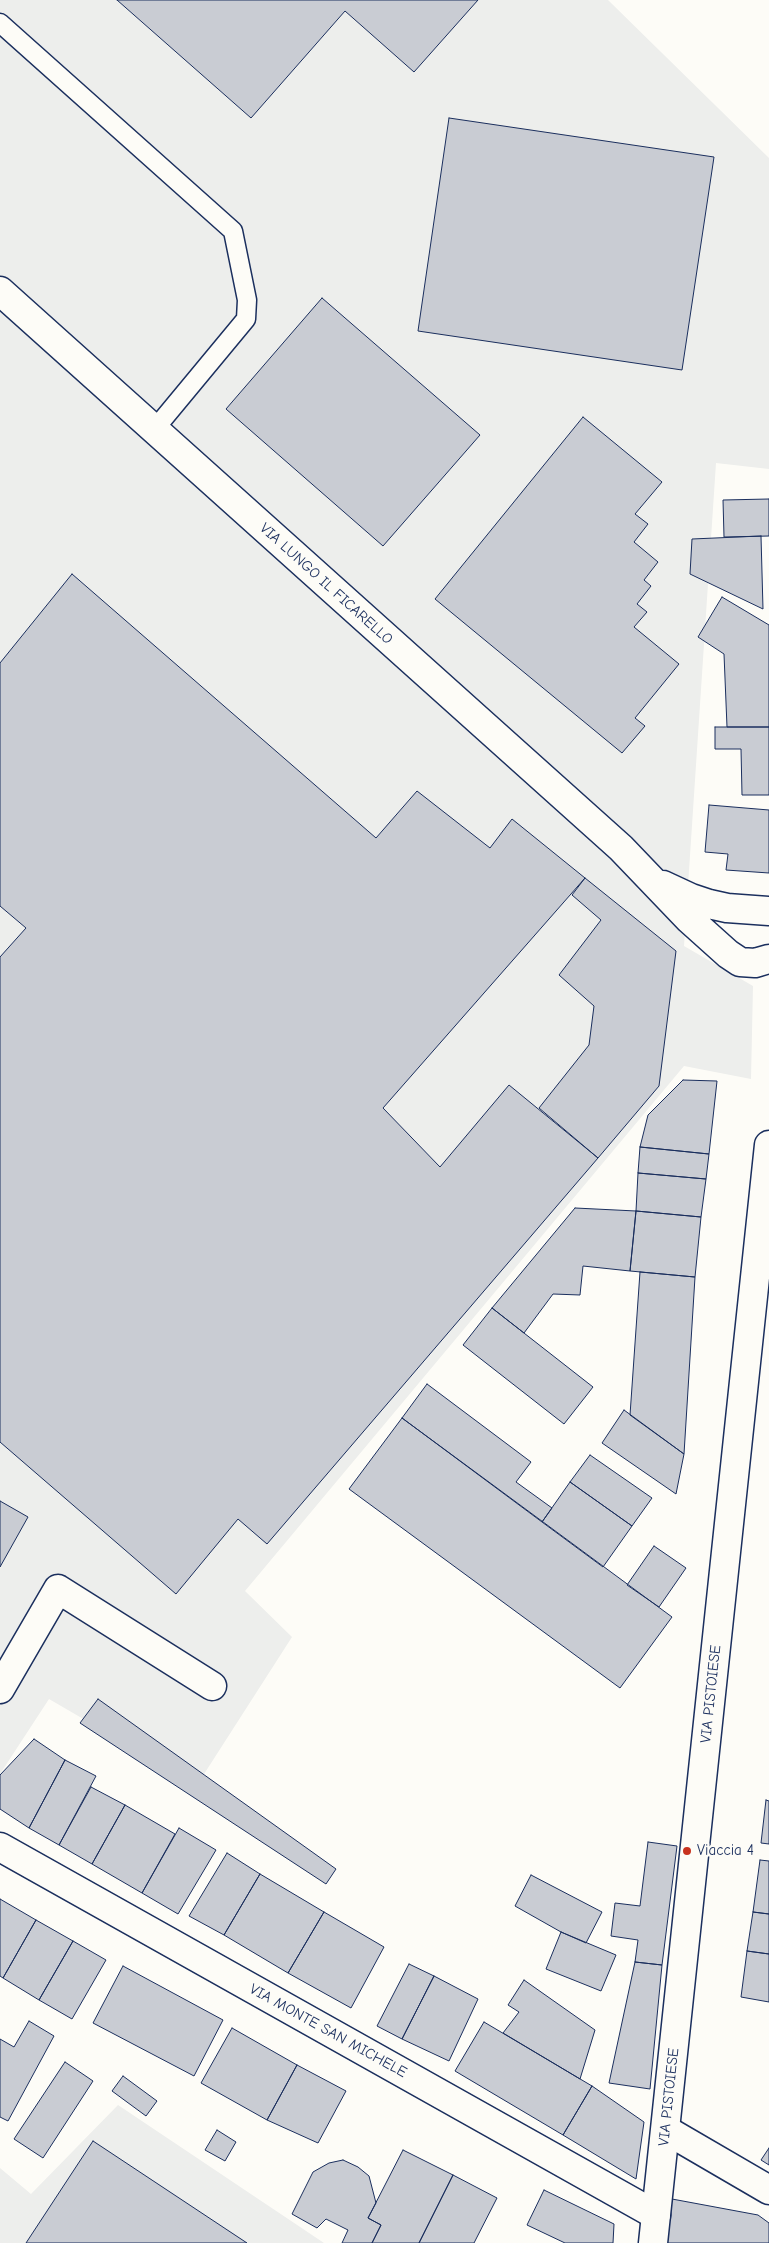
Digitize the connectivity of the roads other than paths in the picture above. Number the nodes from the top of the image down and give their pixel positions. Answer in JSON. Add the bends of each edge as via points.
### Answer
{"nodes":[{"id":1,"x":0,"y":23,"type":"edge"},
{"id":2,"x":0,"y":291,"type":"edge"},
{"id":3,"x":154,"y":430,"type":"junction"},
{"id":4,"x":651,"y":879,"type":"junction"},
{"id":5,"x":769,"y":911,"type":"edge"},
{"id":6,"x":769,"y":959,"type":"edge"},
{"id":7,"x":769,"y":1145,"type":"edge"},
{"id":8,"x":212,"y":1686,"type":"dead end"},
{"id":9,"x":0,"y":1689,"type":"edge"},
{"id":10,"x":0,"y":1847,"type":"edge"},
{"id":11,"x":666,"y":2130,"type":"junction"},
{"id":12,"x":769,"y":2190,"type":"edge"},
{"id":13,"x":656,"y":2215,"type":"junction"},
{"id":14,"x":653,"y":2243,"type":"edge"}],
"edges":[{"from":1,"to":3,"type":"lane","via":[[233,231],[247,300],[246,319]]},
{"from":2,"to":3,"type":"street","name":"VIA LUNGO IL FICARELLO"},
{"from":3,"to":4,"type":"street","name":"VIA LUNGO IL FICARELLO","via":[[621,848]]},
{"from":4,"to":5,"type":"street","name":"VIA LUNGO IL FICARELLO","via":[[710,904]]},
{"from":4,"to":6,"type":"street","name":"VIA LUNGO IL FICARELLO","via":[[728,954],[740,962],[755,963]]},
{"from":7,"to":11,"type":"street","name":"VIA PISTOIESE"},
{"from":8,"to":9,"type":"street","via":[[58,1589]]},
{"from":10,"to":13,"type":"street","name":"VIA MONTE SAN MICHELE"},
{"from":11,"to":12,"type":"street"},
{"from":11,"to":13,"type":"street","name":"VIA PISTOIESE"},
{"from":13,"to":14,"type":"street","name":"VIA PISTOIESE"}]}
